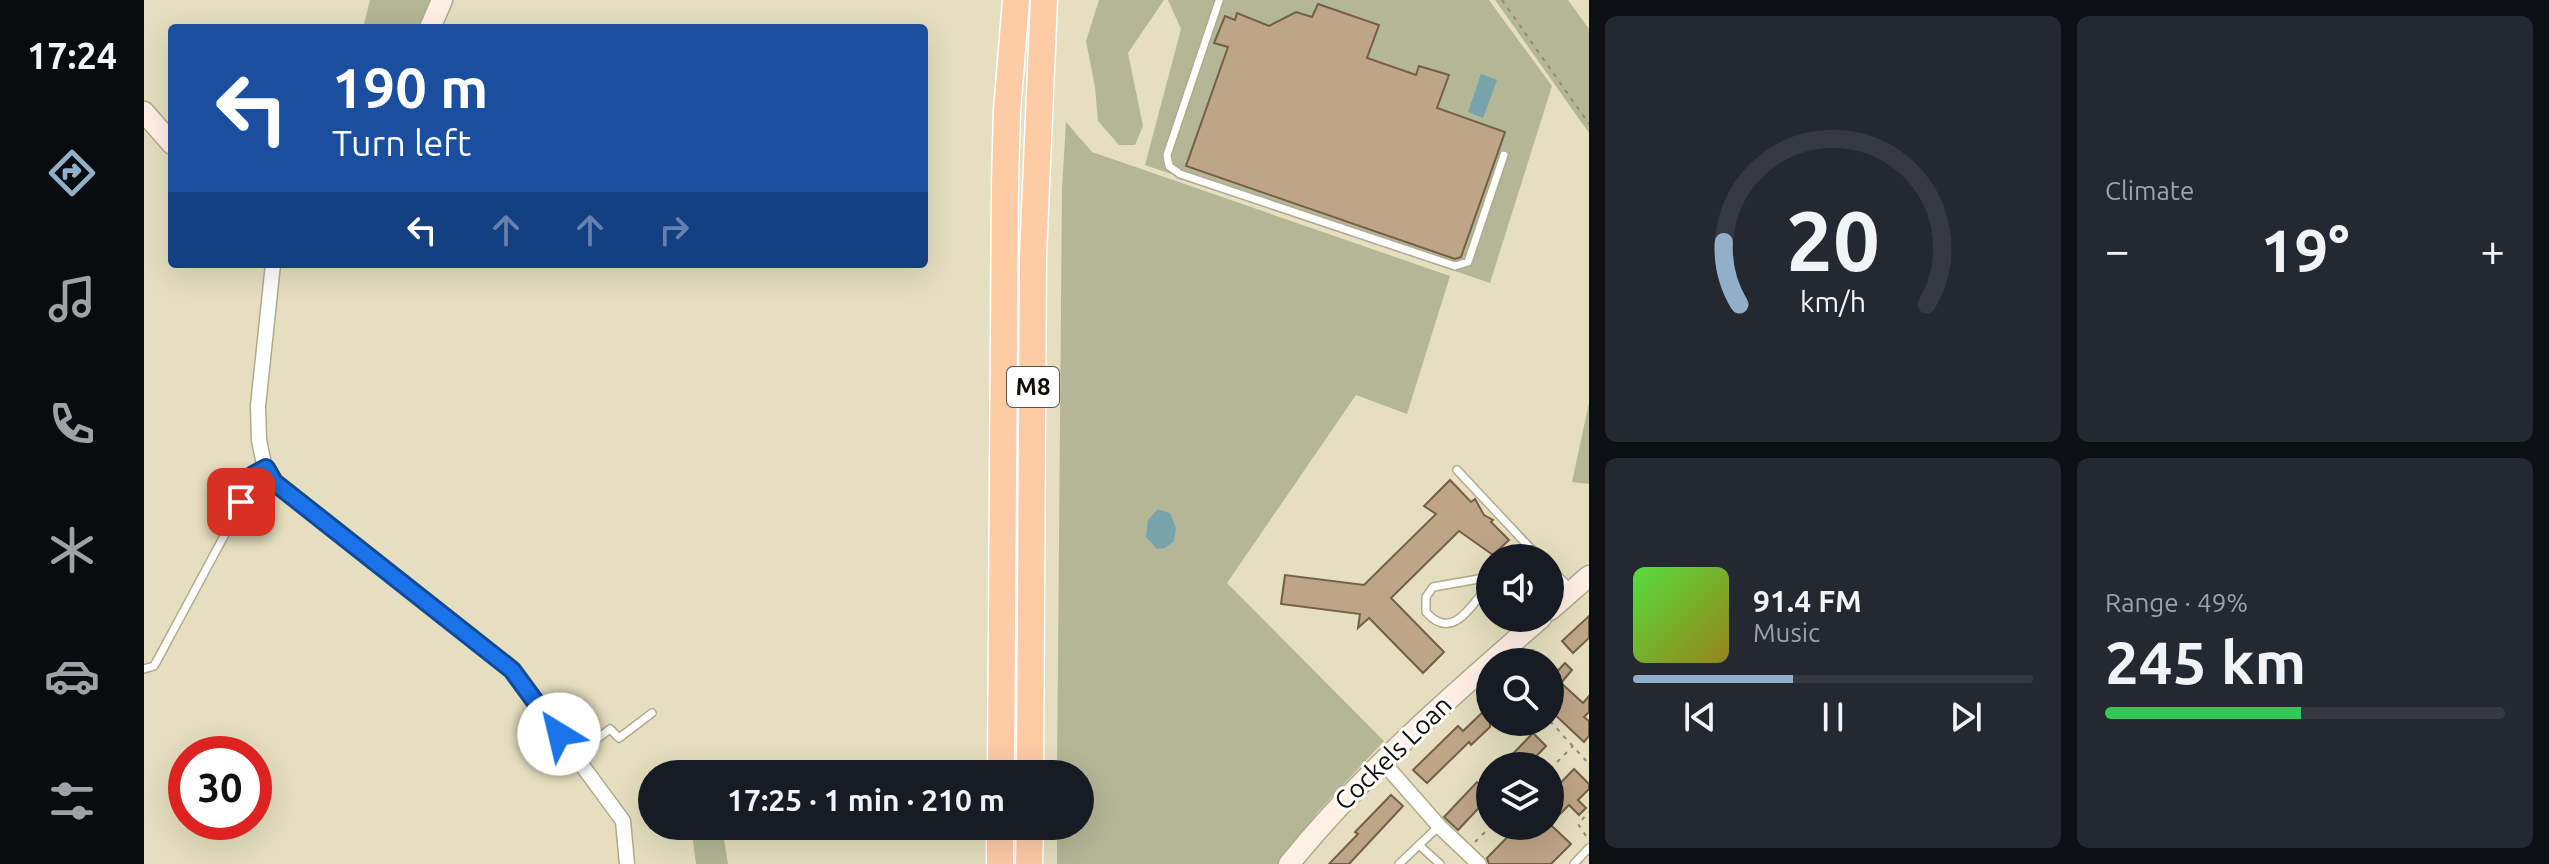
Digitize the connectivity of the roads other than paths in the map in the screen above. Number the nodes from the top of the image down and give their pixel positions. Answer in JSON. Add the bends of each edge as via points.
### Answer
{"nodes":[{"id":1,"x":442,"y":0,"type":"edge"},
{"id":2,"x":1016,"y":0,"type":"edge"},
{"id":3,"x":1044,"y":0,"type":"edge"},
{"id":4,"x":1219,"y":1,"type":"edge"},
{"id":5,"x":432,"y":24,"type":"edge"},
{"id":6,"x":144,"y":112,"type":"edge"},
{"id":7,"x":168,"y":139,"type":"edge"},
{"id":8,"x":1504,"y":155,"type":"dead end"},
{"id":9,"x":273,"y":268,"type":"edge"},
{"id":10,"x":266,"y":468,"type":"junction"},
{"id":11,"x":1457,"y":470,"type":"dead end"},
{"id":12,"x":1526,"y":544,"type":"edge"},
{"id":13,"x":1589,"y":576,"type":"edge"},
{"id":14,"x":1490,"y":580,"type":"edge"},
{"id":15,"x":1564,"y":582,"type":"edge"},
{"id":16,"x":1572,"y":590,"type":"junction"},
{"id":17,"x":1564,"y":597,"type":"edge"},
{"id":18,"x":1525,"y":632,"type":"edge"},
{"id":19,"x":144,"y":669,"type":"edge"},
{"id":20,"x":652,"y":713,"type":"dead end"},
{"id":21,"x":574,"y":756,"type":"junction"},
{"id":22,"x":1001,"y":760,"type":"edge"},
{"id":23,"x":1030,"y":760,"type":"edge"},
{"id":24,"x":1381,"y":760,"type":"junction"},
{"id":25,"x":1439,"y":826,"type":"junction"},
{"id":26,"x":1000,"y":840,"type":"edge"},
{"id":27,"x":1030,"y":840,"type":"edge"},
{"id":28,"x":1419,"y":845,"type":"junction"},
{"id":29,"x":1589,"y":848,"type":"edge"},
{"id":30,"x":627,"y":864,"type":"edge"},
{"id":31,"x":1000,"y":864,"type":"edge"},
{"id":32,"x":1029,"y":864,"type":"edge"},
{"id":33,"x":1289,"y":864,"type":"edge"},
{"id":34,"x":1399,"y":864,"type":"edge"},
{"id":35,"x":1440,"y":864,"type":"edge"},
{"id":36,"x":1479,"y":864,"type":"edge"},
{"id":37,"x":1574,"y":864,"type":"edge"}],
"edges":[{"from":1,"to":5,"type":"street"},
{"from":2,"to":22,"type":"highway","number":"M8","via":[[1005,184]]},
{"from":3,"to":23,"type":"highway","number":"M8","via":[[1033,256]]},
{"from":4,"to":8,"type":"lane","via":[[1167,155],[1169,166],[1180,174],[1455,266],[1468,262]]},
{"from":6,"to":7,"type":"street"},
{"from":9,"to":10,"type":"street","via":[[258,406]]},
{"from":10,"to":19,"type":"lane","via":[[253,475],[154,666]]},
{"from":10,"to":21,"type":"street","via":[[274,482],[512,670]]},
{"from":11,"to":12,"type":"lane"},
{"from":13,"to":16,"type":"street"},
{"from":14,"to":14,"type":"lane","via":[[1458,621],[1445,625],[1426,612],[1426,597],[1433,587]]},
{"from":15,"to":16,"type":"lane"},
{"from":16,"to":17,"type":"street"},
{"from":18,"to":24,"type":"street","name":"Cockels Loan"},
{"from":20,"to":21,"type":"lane","via":[[619,738],[610,729]]},
{"from":21,"to":30,"type":"street","via":[[623,821]]},
{"from":24,"to":25,"type":"street"},
{"from":24,"to":33,"type":"street","name":"Cockels Loan"},
{"from":25,"to":28,"type":"lane"},
{"from":25,"to":36,"type":"street"},
{"from":26,"to":31,"type":"highway"},
{"from":27,"to":32,"type":"highway"},
{"from":28,"to":34,"type":"lane"},
{"from":28,"to":35,"type":"lane"},
{"from":29,"to":37,"type":"lane"}]}
